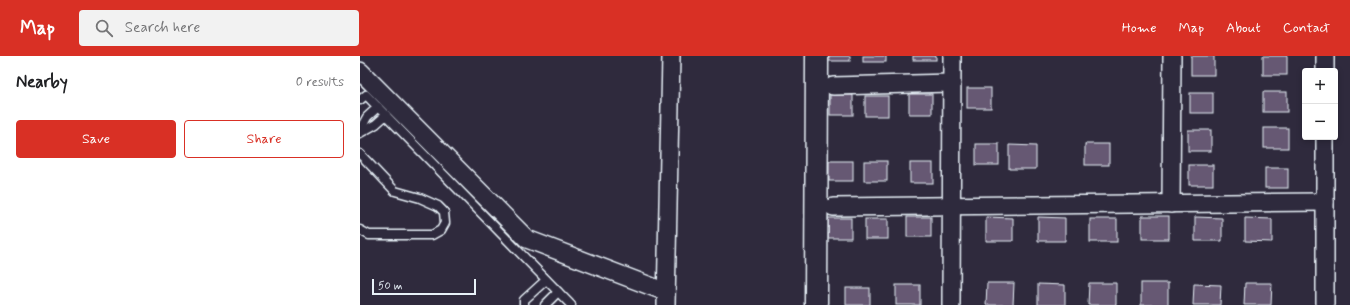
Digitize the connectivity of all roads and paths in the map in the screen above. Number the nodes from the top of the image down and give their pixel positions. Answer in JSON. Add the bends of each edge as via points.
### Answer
{"nodes":[{"id":1,"x":671,"y":56,"type":"edge"},
{"id":2,"x":817,"y":56,"type":"edge"},
{"id":3,"x":952,"y":56,"type":"edge"},
{"id":4,"x":1172,"y":56,"type":"edge"},
{"id":5,"x":1325,"y":56,"type":"edge"},
{"id":6,"x":1325,"y":68,"type":"edge"},
{"id":7,"x":360,"y":72,"type":"edge"},
{"id":8,"x":952,"y":83,"type":"junction"},
{"id":9,"x":833,"y":86,"type":"dead end"},
{"id":10,"x":360,"y":100,"type":"edge"},
{"id":11,"x":378,"y":106,"type":"junction"},
{"id":12,"x":386,"y":115,"type":"junction"},
{"id":13,"x":360,"y":130,"type":"edge"},
{"id":14,"x":360,"y":133,"type":"edge"},
{"id":15,"x":1325,"y":140,"type":"edge"},
{"id":16,"x":360,"y":154,"type":"edge"},
{"id":17,"x":1325,"y":202,"type":"junction"},
{"id":18,"x":1171,"y":204,"type":"junction"},
{"id":19,"x":952,"y":206,"type":"junction"},
{"id":20,"x":833,"y":207,"type":"dead end"},
{"id":21,"x":360,"y":230,"type":"edge"},
{"id":22,"x":546,"y":280,"type":"junction"},
{"id":23,"x":558,"y":292,"type":"junction"},
{"id":24,"x":666,"y":298,"type":"edge"},
{"id":25,"x":524,"y":305,"type":"edge"},
{"id":26,"x":545,"y":305,"type":"edge"},
{"id":27,"x":571,"y":305,"type":"edge"},
{"id":28,"x":816,"y":305,"type":"edge"},
{"id":29,"x":951,"y":305,"type":"edge"},
{"id":30,"x":1325,"y":305,"type":"edge"}],
"edges":[{"from":1,"to":24,"type":"street"},
{"from":2,"to":28,"type":"street"},
{"from":3,"to":8,"type":"street"},
{"from":4,"to":18,"type":"street"},
{"from":5,"to":6,"type":"street"},
{"from":7,"to":24,"type":"street","via":[[527,238]]},
{"from":8,"to":9,"type":"street"},
{"from":8,"to":19,"type":"street"},
{"from":10,"to":11,"type":"lane","via":[[366,94]]},
{"from":11,"to":12,"type":"lane"},
{"from":11,"to":13,"type":"lane","via":[[367,117]]},
{"from":12,"to":14,"type":"lane"},
{"from":12,"to":22,"type":"lane"},
{"from":15,"to":17,"type":"street"},
{"from":16,"to":21,"type":"lane","via":[[395,191],[438,206],[444,212],[445,223],[441,230],[432,235],[369,235]]},
{"from":17,"to":18,"type":"street"},
{"from":17,"to":30,"type":"street"},
{"from":18,"to":19,"type":"street"},
{"from":19,"to":20,"type":"street"},
{"from":19,"to":29,"type":"street"},
{"from":22,"to":23,"type":"lane"},
{"from":22,"to":25,"type":"lane","via":[[524,300]]},
{"from":23,"to":26,"type":"lane"},
{"from":23,"to":27,"type":"lane"}]}
